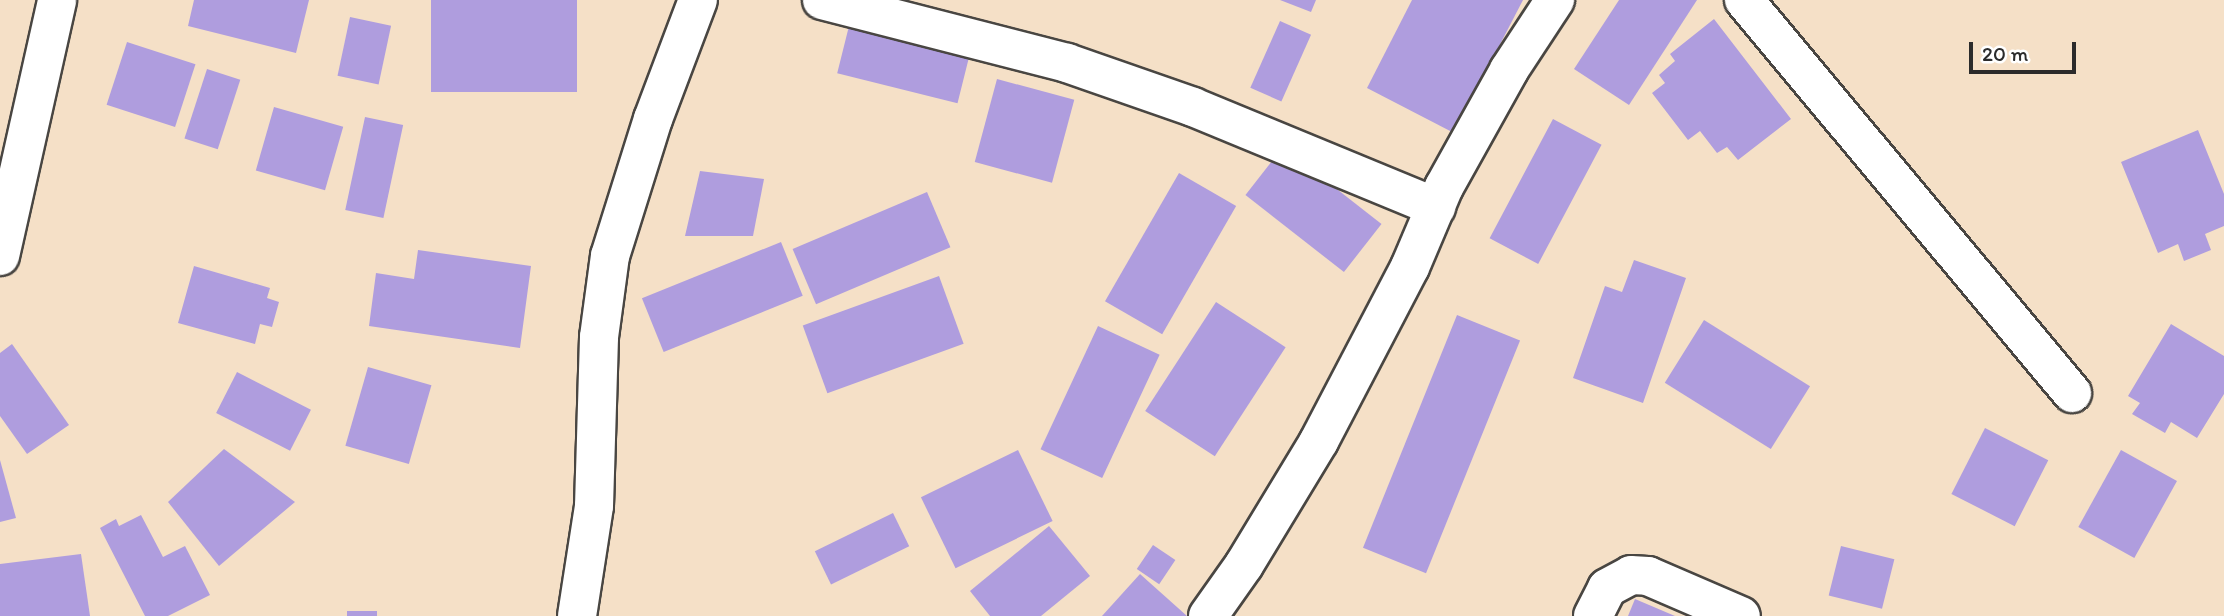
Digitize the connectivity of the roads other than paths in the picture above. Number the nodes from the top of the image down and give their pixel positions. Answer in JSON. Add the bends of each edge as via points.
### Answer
{"nodes":[{"id":1,"x":57,"y":0,"type":"edge"},
{"id":2,"x":698,"y":0,"type":"edge"},
{"id":3,"x":822,"y":0,"type":"edge"},
{"id":4,"x":1555,"y":0,"type":"edge"},
{"id":5,"x":1744,"y":0,"type":"edge"},
{"id":6,"x":1436,"y":207,"type":"junction"},
{"id":7,"x":0,"y":256,"type":"edge"},
{"id":8,"x":2072,"y":393,"type":"dead end"},
{"id":9,"x":577,"y":616,"type":"edge"},
{"id":10,"x":1208,"y":616,"type":"edge"},
{"id":11,"x":1593,"y":616,"type":"edge"},
{"id":12,"x":1741,"y":616,"type":"edge"}],
"edges":[{"from":1,"to":7,"type":"street"},
{"from":2,"to":9,"type":"street","via":[[653,119],[610,256],[599,337],[594,506]]},
{"from":3,"to":6,"type":"street","via":[[1067,63],[1193,107]]},
{"from":4,"to":6,"type":"street","via":[[1509,70]]},
{"from":5,"to":8,"type":"street"},
{"from":6,"to":10,"type":"street","via":[[1410,267],[1319,441]]},
{"from":11,"to":12,"type":"street","via":[[1607,588],[1631,575],[1659,580]]}]}
